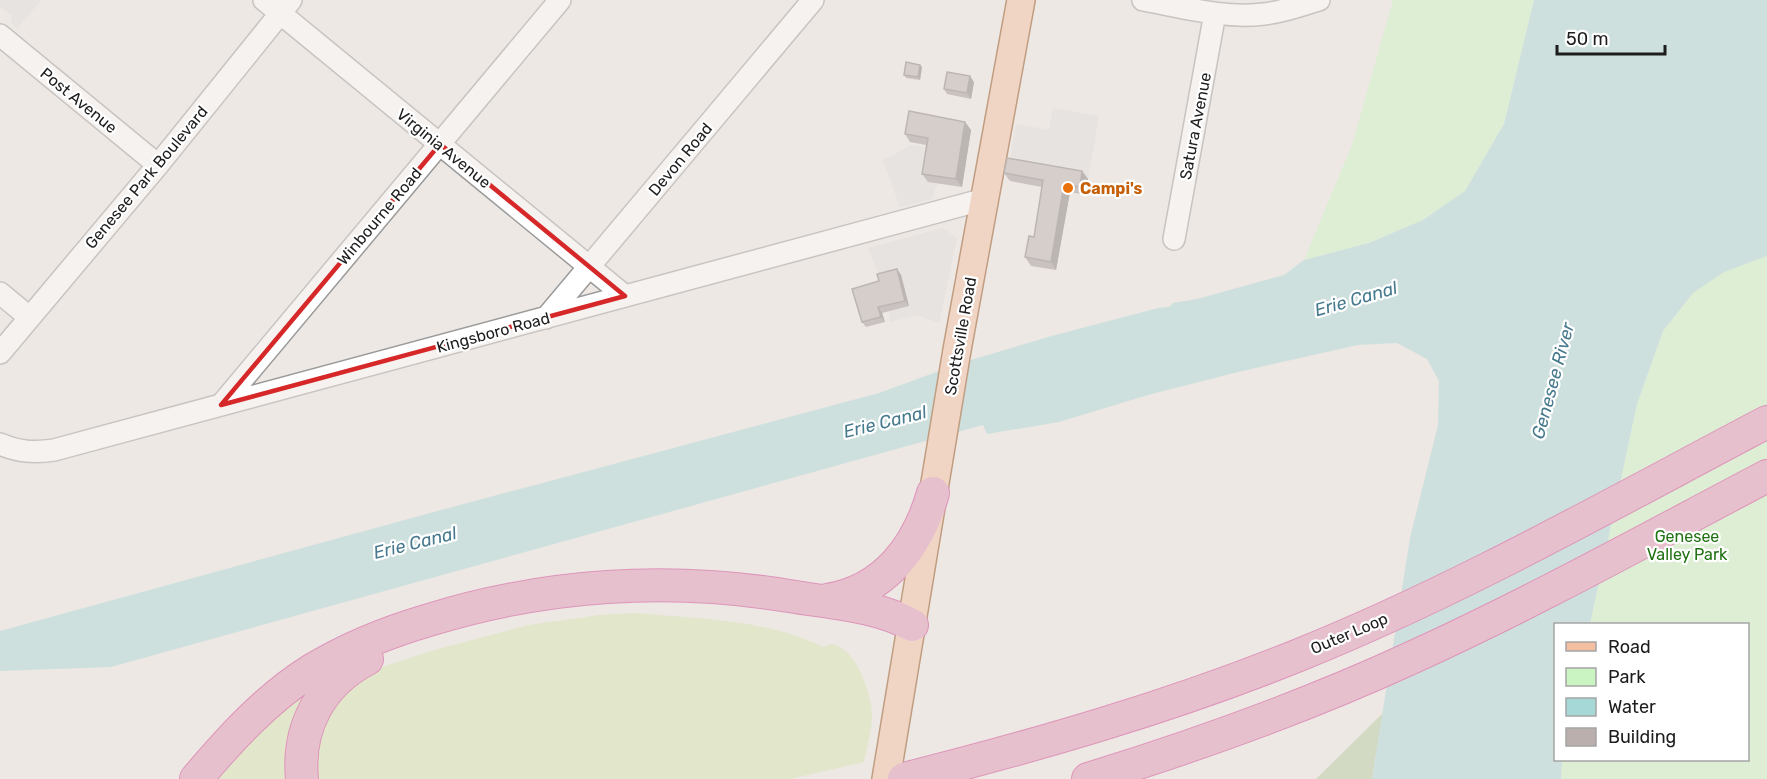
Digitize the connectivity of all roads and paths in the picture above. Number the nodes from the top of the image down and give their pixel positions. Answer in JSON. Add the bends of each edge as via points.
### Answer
{"nodes":[{"id":1,"x":560,"y":0,"type":"edge"},
{"id":2,"x":813,"y":0,"type":"edge"},
{"id":3,"x":1021,"y":0,"type":"edge"},
{"id":4,"x":1143,"y":0,"type":"edge"},
{"id":5,"x":1319,"y":0,"type":"edge"},
{"id":6,"x":278,"y":4,"type":"edge"},
{"id":7,"x":1215,"y":13,"type":"junction"},
{"id":8,"x":0,"y":35,"type":"edge"},
{"id":9,"x":440,"y":144,"type":"junction"},
{"id":10,"x":158,"y":165,"type":"junction"},
{"id":11,"x":985,"y":200,"type":"junction"},
{"id":12,"x":1174,"y":239,"type":"dead end"},
{"id":13,"x":590,"y":268,"type":"junction"},
{"id":14,"x":0,"y":293,"type":"edge"},
{"id":15,"x":625,"y":296,"type":"junction"},
{"id":16,"x":29,"y":318,"type":"junction"},
{"id":17,"x":546,"y":318,"type":"junction"},
{"id":18,"x":0,"y":353,"type":"edge"},
{"id":19,"x":221,"y":405,"type":"junction"},
{"id":20,"x":1767,"y":422,"type":"edge"},
{"id":21,"x":0,"y":444,"type":"edge"},
{"id":22,"x":1767,"y":476,"type":"edge"},
{"id":23,"x":933,"y":493,"type":"junction"},
{"id":24,"x":814,"y":601,"type":"junction"},
{"id":25,"x":912,"y":625,"type":"junction"},
{"id":26,"x":196,"y":779,"type":"edge"},
{"id":27,"x":302,"y":779,"type":"edge"},
{"id":28,"x":886,"y":779,"type":"edge"},
{"id":29,"x":904,"y":779,"type":"edge"},
{"id":30,"x":1088,"y":779,"type":"edge"}],
"edges":[{"from":1,"to":9,"type":"street","name":"Winbourne Road"},
{"from":2,"to":13,"type":"street","name":"Devon Road"},
{"from":3,"to":11,"type":"main road","name":"Scottsville Road"},
{"from":4,"to":7,"type":"street"},
{"from":5,"to":7,"type":"street","via":[[1263,15]]},
{"from":6,"to":9,"type":"street","name":"Virginia Avenue"},
{"from":6,"to":10,"type":"street","name":"Genesee Park Boulevard"},
{"from":7,"to":12,"type":"street","name":"Satura Avenue"},
{"from":8,"to":10,"type":"street","name":"Post Avenue"},
{"from":9,"to":13,"type":"street","name":"Virginia Avenue"},
{"from":9,"to":19,"type":"street","name":"Winbourne Road"},
{"from":10,"to":16,"type":"street","name":"Genesee Park Boulevard"},
{"from":11,"to":15,"type":"street","name":"Kingsboro Road"},
{"from":11,"to":23,"type":"main road","name":"Scottsville Road"},
{"from":13,"to":15,"type":"street","name":"Virginia Avenue"},
{"from":13,"to":17,"type":"street","name":"Devon Road"},
{"from":14,"to":16,"type":"street"},
{"from":15,"to":17,"type":"street","name":"Kingsboro Road"},
{"from":16,"to":18,"type":"street","name":"Genesee Park Boulevard"},
{"from":17,"to":19,"type":"street","name":"Kingsboro Road"},
{"from":19,"to":21,"type":"street","name":"Kingsboro Road","via":[[54,450],[19,452]]},
{"from":20,"to":29,"type":"highway","name":"Outer Loop","via":[[1490,567],[1299,655],[1087,730]]},
{"from":22,"to":30,"type":"highway","via":[[1409,659],[1240,728]]},
{"from":23,"to":24,"type":"highway","via":[[905,555],[887,573],[846,596]]},
{"from":23,"to":25,"type":"main road","name":"Scottsville Road"},
{"from":24,"to":25,"type":"highway","via":[[878,611]]},
{"from":24,"to":26,"type":"highway","via":[[731,588],[616,586],[511,599],[441,616],[379,638],[311,670],[255,714]]},
{"from":25,"to":27,"type":"highway","via":[[877,629],[746,608],[647,600],[553,606],[471,623],[378,653],[337,679],[310,717],[303,743]]},
{"from":25,"to":28,"type":"main road","name":"Scottsville Road"}]}
